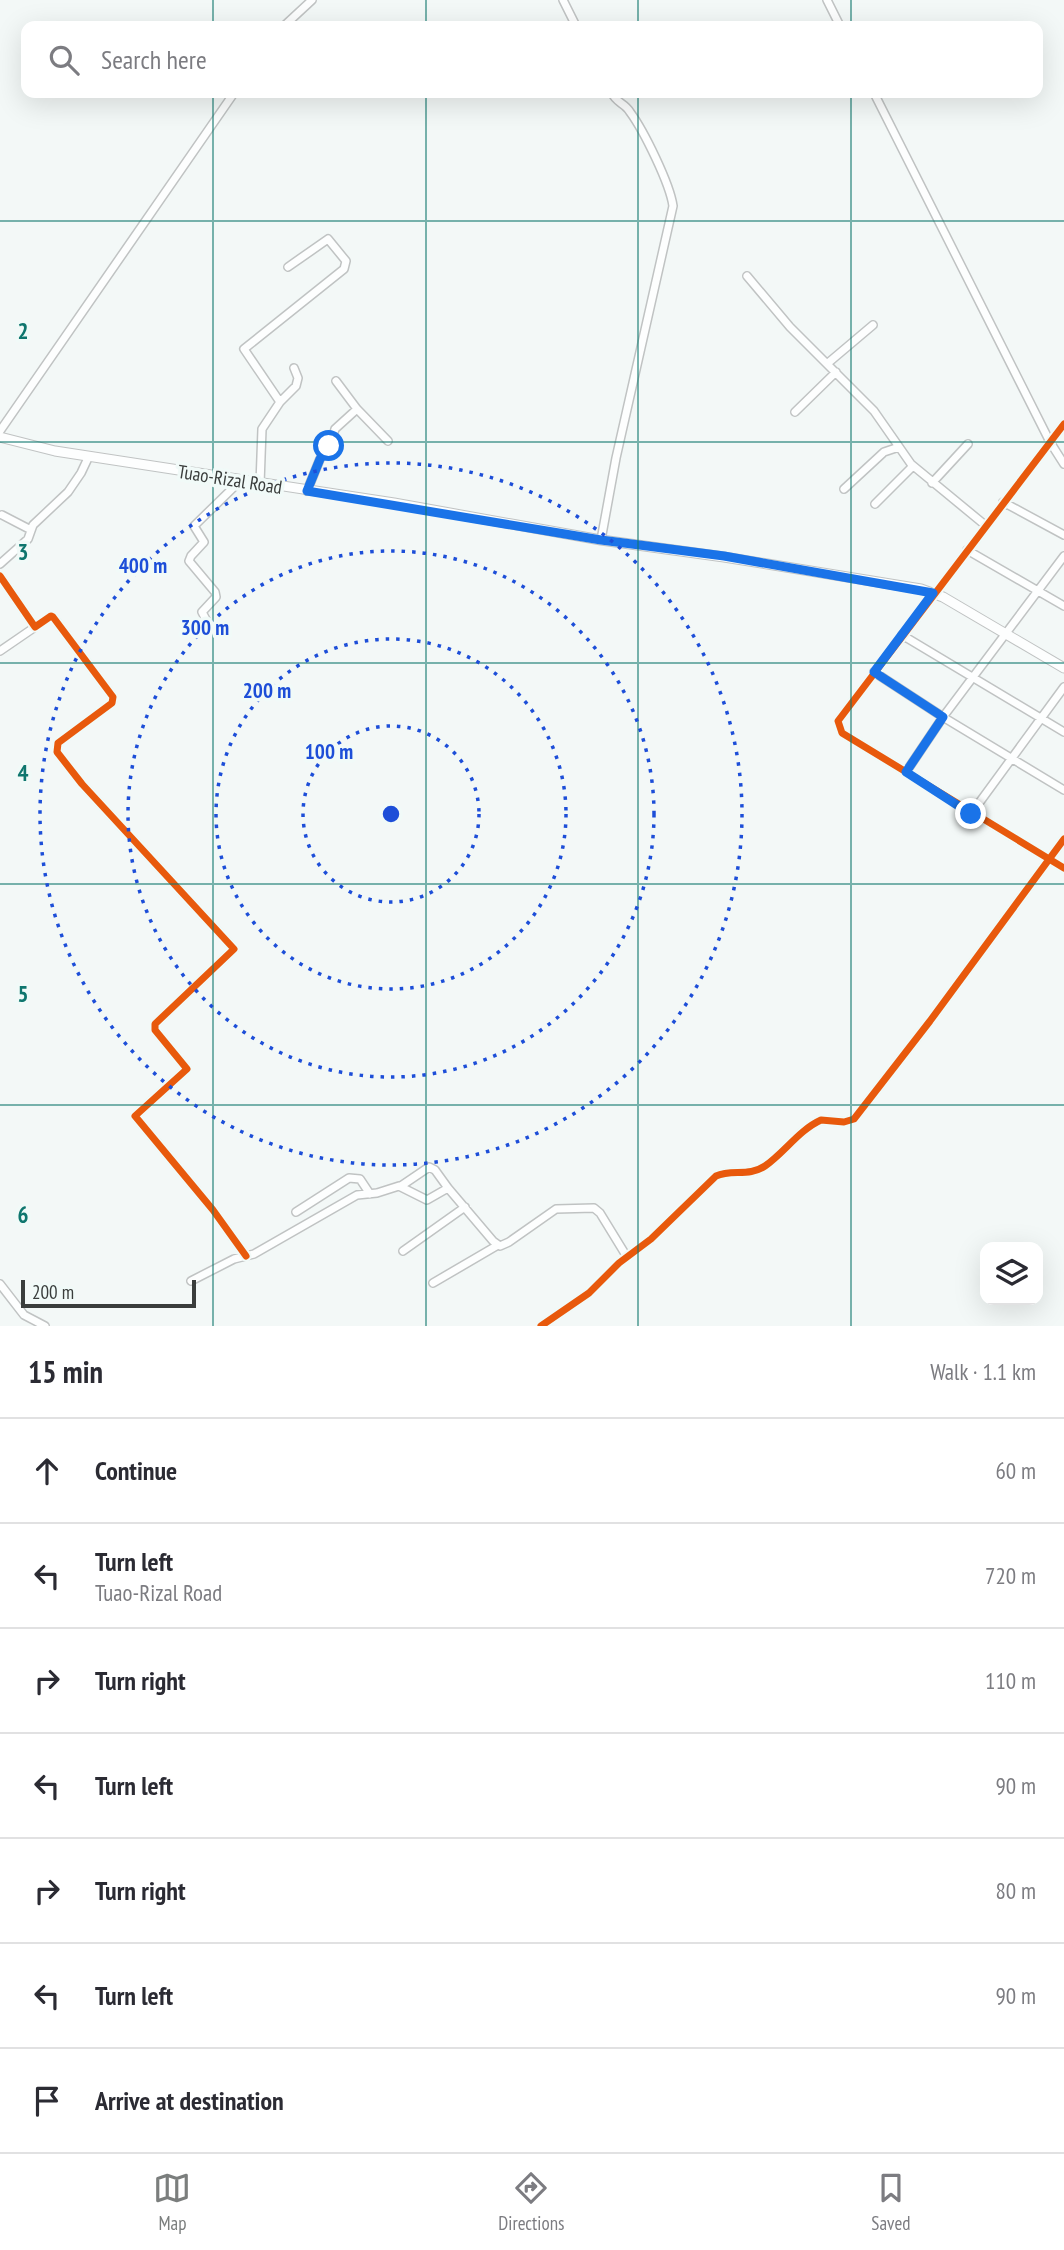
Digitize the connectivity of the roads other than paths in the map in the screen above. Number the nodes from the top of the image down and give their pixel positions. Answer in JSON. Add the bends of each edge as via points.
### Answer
{"nodes":[{"id":1,"x":312,"y":0,"type":"edge"},
{"id":2,"x":563,"y":0,"type":"edge"},
{"id":3,"x":827,"y":0,"type":"edge"},
{"id":4,"x":289,"y":21,"type":"edge"},
{"id":5,"x":574,"y":21,"type":"edge"},
{"id":6,"x":838,"y":21,"type":"edge"},
{"id":7,"x":231,"y":98,"type":"edge"},
{"id":8,"x":615,"y":98,"type":"edge"},
{"id":9,"x":877,"y":98,"type":"edge"},
{"id":10,"x":288,"y":267,"type":"dead end"},
{"id":11,"x":747,"y":276,"type":"dead end"},
{"id":12,"x":873,"y":325,"type":"dead end"},
{"id":13,"x":828,"y":363,"type":"junction"},
{"id":14,"x":294,"y":368,"type":"dead end"},
{"id":15,"x":836,"y":372,"type":"junction"},
{"id":16,"x":337,"y":381,"type":"dead end"},
{"id":17,"x":280,"y":402,"type":"junction"},
{"id":18,"x":357,"y":409,"type":"junction"},
{"id":19,"x":795,"y":412,"type":"dead end"},
{"id":20,"x":1064,"y":424,"type":"edge"},
{"id":21,"x":0,"y":431,"type":"edge"},
{"id":22,"x":0,"y":437,"type":"edge"},
{"id":23,"x":388,"y":441,"type":"dead end"},
{"id":24,"x":1050,"y":442,"type":"junction"},
{"id":25,"x":968,"y":444,"type":"dead end"},
{"id":26,"x":899,"y":447,"type":"junction"},
{"id":27,"x":89,"y":456,"type":"junction"},
{"id":28,"x":1064,"y":464,"type":"edge"},
{"id":29,"x":913,"y":466,"type":"junction"},
{"id":30,"x":240,"y":481,"type":"junction"},
{"id":31,"x":932,"y":483,"type":"junction"},
{"id":32,"x":260,"y":484,"type":"junction"},
{"id":33,"x":844,"y":489,"type":"dead end"},
{"id":34,"x":307,"y":491,"type":"junction"},
{"id":35,"x":1003,"y":502,"type":"junction"},
{"id":36,"x":875,"y":504,"type":"dead end"},
{"id":37,"x":2,"y":515,"type":"dead end"},
{"id":38,"x":985,"y":526,"type":"junction"},
{"id":39,"x":31,"y":530,"type":"junction"},
{"id":40,"x":1064,"y":535,"type":"edge"},
{"id":41,"x":601,"y":540,"type":"junction"},
{"id":42,"x":967,"y":550,"type":"junction"},
{"id":43,"x":1064,"y":556,"type":"edge"},
{"id":44,"x":0,"y":564,"type":"edge"},
{"id":45,"x":0,"y":576,"type":"edge"},
{"id":46,"x":1037,"y":591,"type":"junction"},
{"id":47,"x":933,"y":593,"type":"junction"},
{"id":48,"x":1064,"y":606,"type":"edge"},
{"id":49,"x":210,"y":627,"type":"dead end"},
{"id":50,"x":35,"y":628,"type":"junction"},
{"id":51,"x":1005,"y":634,"type":"junction"},
{"id":52,"x":902,"y":635,"type":"junction"},
{"id":53,"x":0,"y":651,"type":"edge"},
{"id":54,"x":1064,"y":668,"type":"edge"},
{"id":55,"x":874,"y":672,"type":"junction"},
{"id":56,"x":972,"y":678,"type":"junction"},
{"id":57,"x":1064,"y":687,"type":"edge"},
{"id":58,"x":943,"y":717,"type":"junction"},
{"id":59,"x":1041,"y":719,"type":"junction"},
{"id":60,"x":1064,"y":732,"type":"edge"},
{"id":61,"x":1011,"y":759,"type":"junction"},
{"id":62,"x":906,"y":772,"type":"junction"},
{"id":63,"x":1064,"y":789,"type":"edge"},
{"id":64,"x":971,"y":814,"type":"junction"},
{"id":65,"x":1064,"y":839,"type":"edge"},
{"id":66,"x":1049,"y":859,"type":"junction"},
{"id":67,"x":1064,"y":868,"type":"edge"},
{"id":68,"x":401,"y":1186,"type":"junction"},
{"id":69,"x":448,"y":1188,"type":"junction"},
{"id":70,"x":370,"y":1194,"type":"junction"},
{"id":71,"x":465,"y":1207,"type":"junction"},
{"id":72,"x":296,"y":1212,"type":"dead end"},
{"id":73,"x":498,"y":1245,"type":"junction"},
{"id":74,"x":403,"y":1251,"type":"dead end"},
{"id":75,"x":246,"y":1256,"type":"junction"},
{"id":76,"x":627,"y":1257,"type":"junction"},
{"id":77,"x":191,"y":1281,"type":"dead end"},
{"id":78,"x":433,"y":1283,"type":"dead end"},
{"id":79,"x":0,"y":1284,"type":"edge"},
{"id":80,"x":45,"y":1326,"type":"edge"},
{"id":81,"x":541,"y":1326,"type":"edge"}],
"edges":[{"from":1,"to":4,"type":"street"},
{"from":2,"to":5,"type":"street"},
{"from":3,"to":6,"type":"street"},
{"from":7,"to":21,"type":"street"},
{"from":8,"to":41,"type":"street","via":[[631,113],[669,188],[673,206],[615,458]]},
{"from":9,"to":24,"type":"street"},
{"from":10,"to":17,"type":"street","via":[[328,239],[346,262],[344,269],[244,349]]},
{"from":11,"to":13,"type":"street"},
{"from":12,"to":13,"type":"street"},
{"from":13,"to":15,"type":"street"},
{"from":14,"to":17,"type":"street","via":[[298,382]]},
{"from":15,"to":19,"type":"street"},
{"from":15,"to":26,"type":"street","via":[[874,411]]},
{"from":16,"to":18,"type":"street"},
{"from":17,"to":32,"type":"street","via":[[262,429]]},
{"from":18,"to":23,"type":"street"},
{"from":18,"to":34,"type":"street","via":[[335,429]]},
{"from":20,"to":24,"type":"street"},
{"from":22,"to":27,"type":"main road","name":"Tuao-Rizal Road"},
{"from":24,"to":28,"type":"street"},
{"from":24,"to":35,"type":"street"},
{"from":25,"to":31,"type":"street"},
{"from":26,"to":29,"type":"street"},
{"from":26,"to":33,"type":"street","via":[[884,452]]},
{"from":27,"to":30,"type":"main road","name":"Tuao-Rizal Road"},
{"from":27,"to":39,"type":"street","via":[[68,492]]},
{"from":29,"to":31,"type":"street"},
{"from":29,"to":36,"type":"street"},
{"from":30,"to":32,"type":"main road","name":"Tuao-Rizal Road"},
{"from":30,"to":49,"type":"street","via":[[194,526],[204,542],[189,562],[216,597],[202,612]]},
{"from":31,"to":38,"type":"street"},
{"from":32,"to":34,"type":"main road","name":"Tuao-Rizal Road"},
{"from":34,"to":41,"type":"main road","name":"Tuao-Rizal Road"},
{"from":35,"to":38,"type":"street"},
{"from":35,"to":40,"type":"street"},
{"from":37,"to":39,"type":"street"},
{"from":38,"to":42,"type":"street"},
{"from":39,"to":44,"type":"street","via":[[28,539]]},
{"from":41,"to":47,"type":"main road","name":"Tuao-Rizal Road","via":[[724,556]]},
{"from":42,"to":46,"type":"street"},
{"from":42,"to":47,"type":"street"},
{"from":43,"to":46,"type":"street"},
{"from":45,"to":50,"type":"street"},
{"from":46,"to":48,"type":"street"},
{"from":46,"to":51,"type":"street"},
{"from":47,"to":51,"type":"main road","name":"Tuao-Rizal Road"},
{"from":47,"to":52,"type":"street"},
{"from":50,"to":53,"type":"street"},
{"from":50,"to":75,"type":"street","via":[[53,617],[114,699],[58,743],[57,752],[234,949],[155,1024],[187,1069],[135,1116]]},
{"from":51,"to":54,"type":"main road","name":"Tuao-Rizal Road"},
{"from":51,"to":56,"type":"street"},
{"from":52,"to":55,"type":"street"},
{"from":52,"to":56,"type":"street"},
{"from":55,"to":58,"type":"street"},
{"from":55,"to":62,"type":"street","via":[[840,715],[838,725],[842,733]]},
{"from":56,"to":58,"type":"street"},
{"from":56,"to":59,"type":"street"},
{"from":57,"to":59,"type":"street"},
{"from":58,"to":61,"type":"street"},
{"from":58,"to":62,"type":"street"},
{"from":59,"to":60,"type":"street"},
{"from":59,"to":61,"type":"street"},
{"from":61,"to":63,"type":"street"},
{"from":61,"to":64,"type":"street"},
{"from":62,"to":64,"type":"street"},
{"from":64,"to":66,"type":"street"},
{"from":65,"to":66,"type":"street"},
{"from":66,"to":67,"type":"street"},
{"from":66,"to":76,"type":"street","via":[[854,1119],[821,1120],[759,1169],[716,1175]]},
{"from":68,"to":69,"type":"street","via":[[427,1200]]},
{"from":68,"to":69,"type":"street","via":[[429,1167]]},
{"from":68,"to":70,"type":"street"},
{"from":69,"to":71,"type":"street"},
{"from":70,"to":72,"type":"street","via":[[360,1179],[348,1178]]},
{"from":70,"to":75,"type":"street","via":[[358,1195]]},
{"from":71,"to":73,"type":"street"},
{"from":71,"to":74,"type":"street"},
{"from":73,"to":76,"type":"street","via":[[505,1245],[556,1209],[591,1208],[600,1213]]},
{"from":73,"to":78,"type":"street"},
{"from":75,"to":77,"type":"street"},
{"from":76,"to":81,"type":"street","via":[[589,1293]]},
{"from":79,"to":80,"type":"street","via":[[24,1315]]}]}
